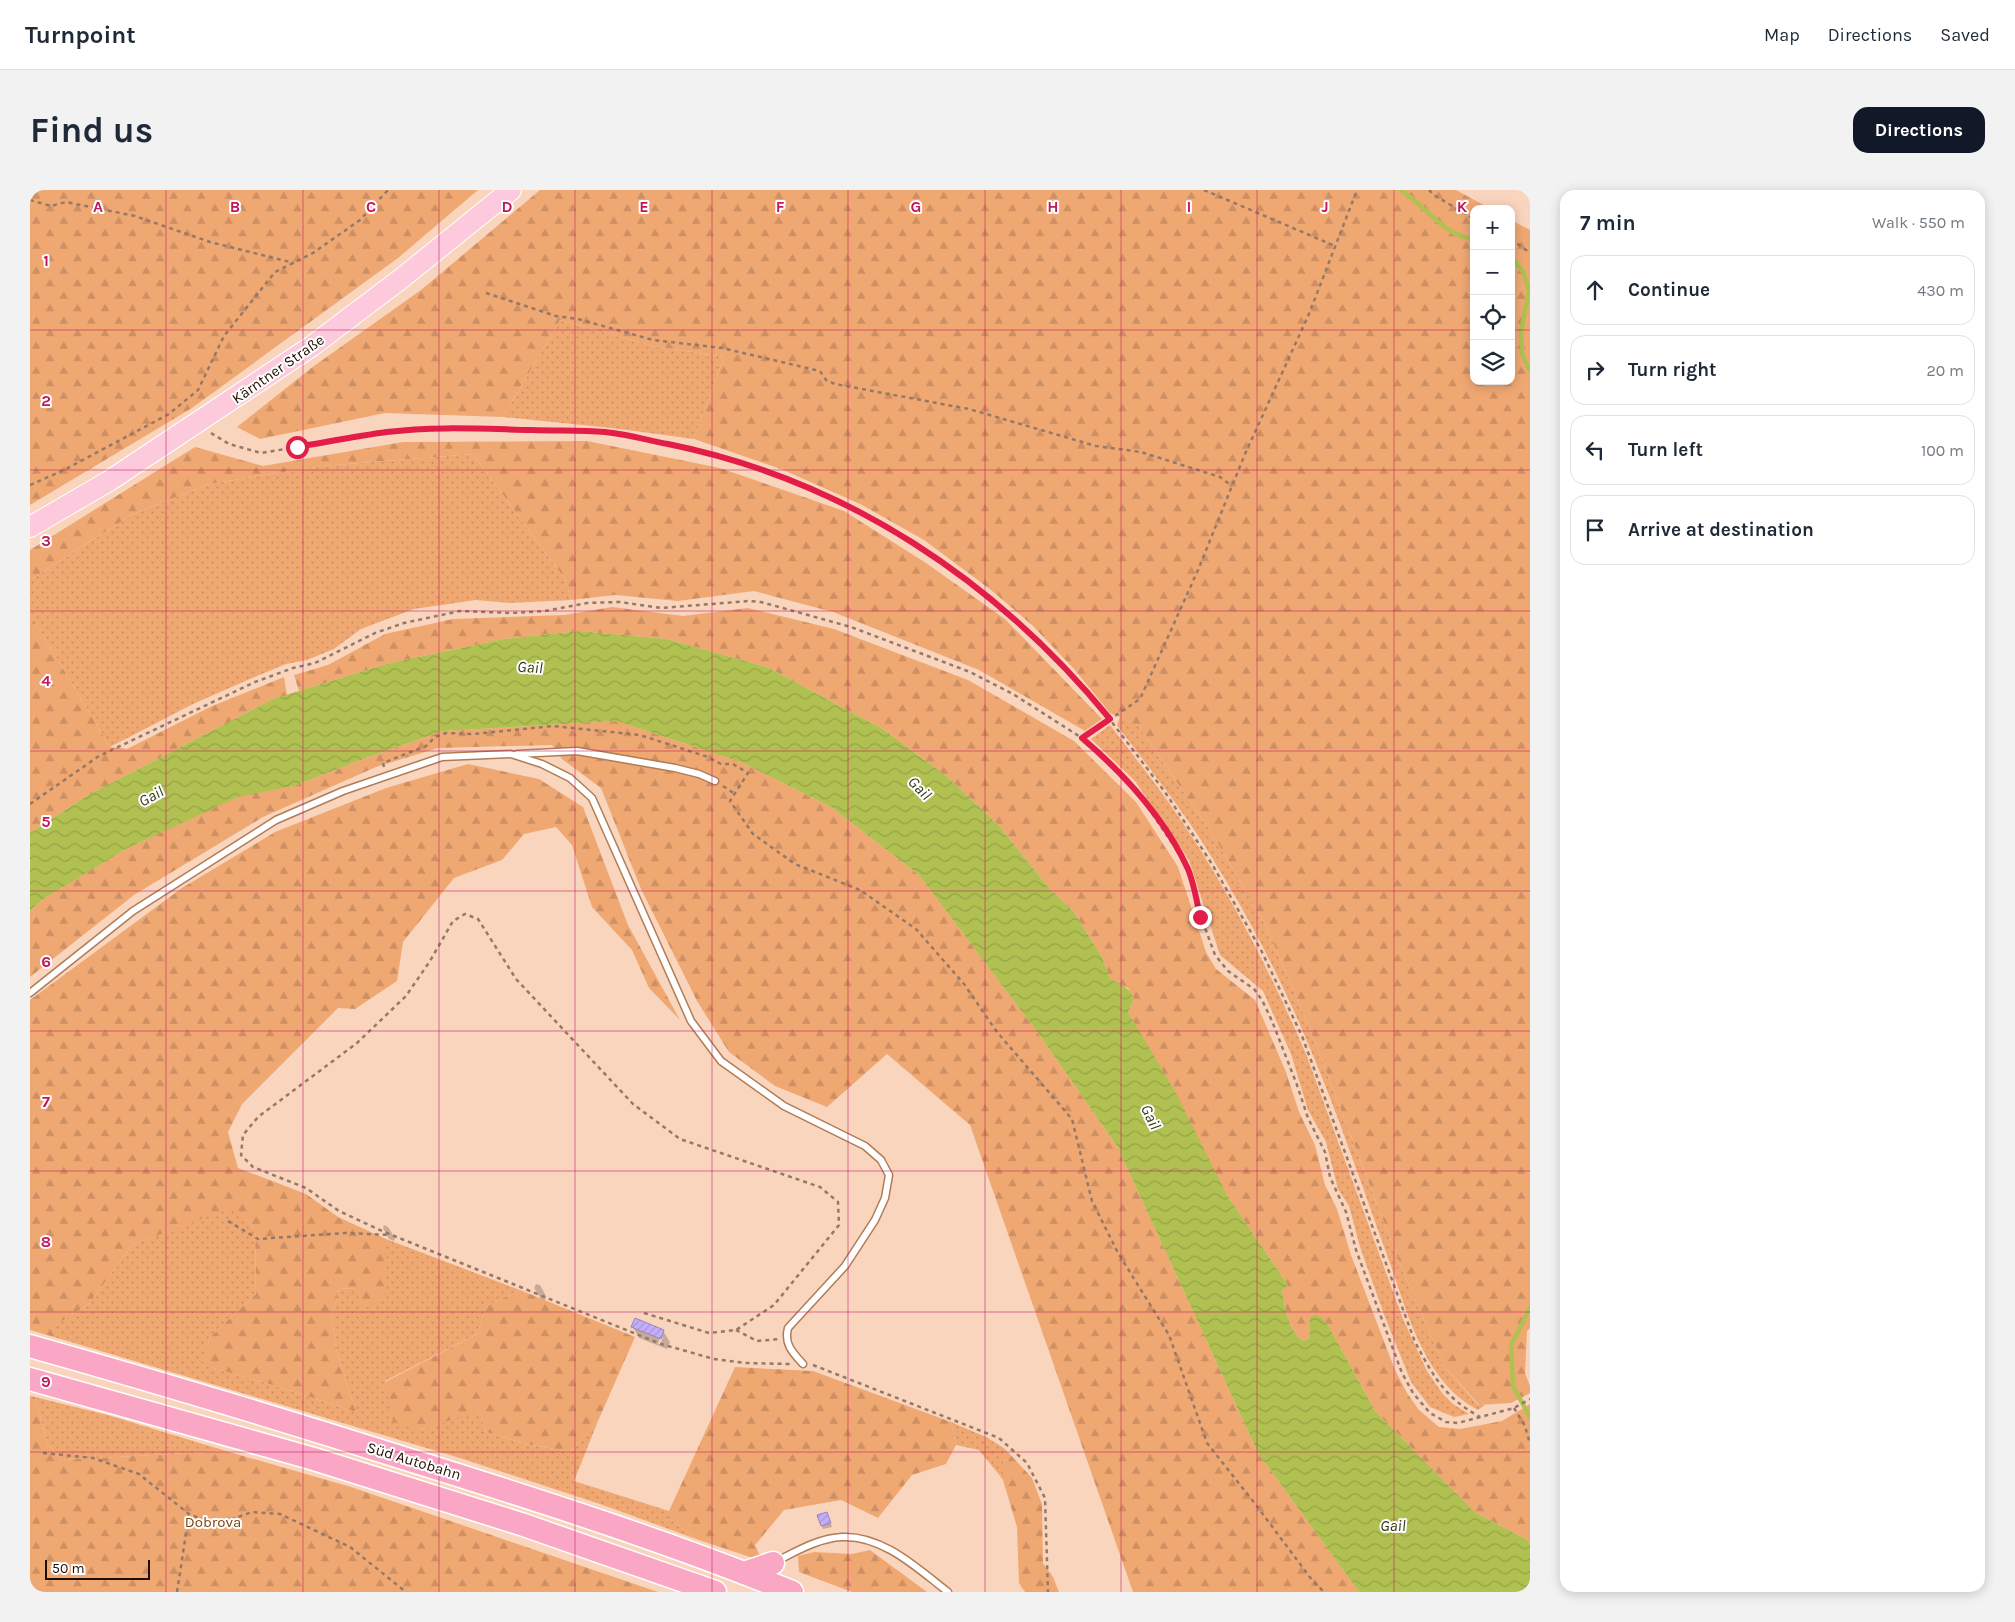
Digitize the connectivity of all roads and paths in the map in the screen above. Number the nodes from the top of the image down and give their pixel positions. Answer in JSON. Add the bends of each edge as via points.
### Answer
{"nodes":[{"id":1,"x":388,"y":190,"type":"edge"},
{"id":2,"x":511,"y":190,"type":"edge"},
{"id":3,"x":1204,"y":190,"type":"edge"},
{"id":4,"x":1357,"y":190,"type":"edge"},
{"id":5,"x":1429,"y":190,"type":"edge"},
{"id":6,"x":30,"y":200,"type":"edge"},
{"id":7,"x":1470,"y":217,"type":"edge"},
{"id":8,"x":1515,"y":241,"type":"edge"},
{"id":9,"x":1335,"y":246,"type":"junction"},
{"id":10,"x":1530,"y":253,"type":"edge"},
{"id":11,"x":294,"y":263,"type":"junction"},
{"id":12,"x":486,"y":293,"type":"dead end"},
{"id":13,"x":198,"y":424,"type":"junction"},
{"id":14,"x":30,"y":485,"type":"edge"},
{"id":15,"x":1232,"y":486,"type":"junction"},
{"id":16,"x":30,"y":527,"type":"edge"},
{"id":17,"x":1110,"y":719,"type":"junction"},
{"id":18,"x":1082,"y":738,"type":"junction"},
{"id":19,"x":511,"y":754,"type":"junction"},
{"id":20,"x":388,"y":776,"type":"junction"},
{"id":21,"x":715,"y":781,"type":"joint"},
{"id":22,"x":735,"y":794,"type":"junction"},
{"id":23,"x":30,"y":804,"type":"edge"},
{"id":24,"x":30,"y":993,"type":"edge"},
{"id":25,"x":228,"y":1221,"type":"dead end"},
{"id":26,"x":392,"y":1235,"type":"junction"},
{"id":27,"x":644,"y":1313,"type":"dead end"},
{"id":28,"x":736,"y":1330,"type":"junction"},
{"id":29,"x":786,"y":1338,"type":"junction"},
{"id":30,"x":34,"y":1348,"type":"edge"},
{"id":31,"x":803,"y":1364,"type":"junction"},
{"id":32,"x":30,"y":1379,"type":"edge"},
{"id":33,"x":1530,"y":1399,"type":"edge"},
{"id":34,"x":1514,"y":1408,"type":"junction"},
{"id":35,"x":1480,"y":1417,"type":"junction"},
{"id":36,"x":1530,"y":1444,"type":"edge"},
{"id":37,"x":43,"y":1453,"type":"dead end"},
{"id":38,"x":189,"y":1514,"type":"junction"},
{"id":39,"x":773,"y":1563,"type":"joint"},
{"id":40,"x":744,"y":1572,"type":"junction"},
{"id":41,"x":176,"y":1592,"type":"edge"},
{"id":42,"x":406,"y":1592,"type":"edge"},
{"id":43,"x":715,"y":1592,"type":"edge"},
{"id":44,"x":792,"y":1592,"type":"edge"},
{"id":45,"x":948,"y":1592,"type":"edge"},
{"id":46,"x":1048,"y":1592,"type":"edge"},
{"id":47,"x":1324,"y":1592,"type":"edge"}],
"edges":[{"from":1,"to":11,"type":"path","via":[[360,220]]},
{"from":2,"to":13,"type":"main road","name":"Kärntner Straße","via":[[312,346]]},
{"from":3,"to":9,"type":"path"},
{"from":4,"to":9,"type":"path"},
{"from":5,"to":7,"type":"path"},
{"from":6,"to":11,"type":"path","via":[[51,206],[66,202],[135,216],[210,242]]},
{"from":8,"to":10,"type":"path"},
{"from":9,"to":15,"type":"path","via":[[1309,314]]},
{"from":11,"to":14,"type":"path","via":[[275,272],[224,336],[198,390],[169,414]]},
{"from":12,"to":15,"type":"path","via":[[556,316],[653,340],[722,348],[820,371],[826,380],[835,384],[969,409],[1096,446],[1149,454],[1220,476]]},
{"from":13,"to":16,"type":"main road","name":"Kärntner Straße"},
{"from":13,"to":17,"type":"path","via":[[229,444],[261,453],[389,432],[472,428],[606,432],[703,451],[765,471],[834,498],[919,545],[995,601],[1051,652]]},
{"from":15,"to":17,"type":"path","via":[[1140,699]]},
{"from":17,"to":18,"type":"path"},
{"from":17,"to":35,"type":"path","via":[[1180,815],[1261,950],[1302,1036],[1415,1342],[1443,1389],[1462,1407]]},
{"from":18,"to":23,"type":"path","via":[[1013,694],[970,672],[828,620],[761,602],[661,608],[620,602],[587,603],[545,611],[460,611],[375,633],[315,663],[254,682],[99,756]]},
{"from":18,"to":35,"type":"path","via":[[1110,762],[1159,822],[1188,870],[1200,917],[1215,955],[1228,971],[1254,989],[1262,1000],[1324,1152],[1356,1250],[1402,1373],[1413,1393],[1430,1413],[1446,1422],[1458,1423]]},
{"from":19,"to":20,"type":"lane","via":[[442,757]]},
{"from":19,"to":21,"type":"lane","via":[[577,751],[675,768]]},
{"from":19,"to":29,"type":"lane","via":[[570,778],[592,798],[691,1021],[721,1061],[784,1106],[865,1146],[881,1160],[889,1175],[885,1198],[875,1220],[845,1266],[788,1328]]},
{"from":20,"to":22,"type":"path","via":[[383,763],[426,746],[435,737],[446,733],[474,734],[554,726],[640,735],[721,764],[732,764],[748,773]]},
{"from":20,"to":24,"type":"lane","via":[[276,820],[133,911]]},
{"from":21,"to":22,"type":"path"},
{"from":22,"to":47,"type":"path","via":[[730,801],[753,834],[795,864],[860,890],[916,929],[964,984],[997,1032],[1072,1119],[1092,1201],[1118,1253],[1168,1335],[1207,1442]]},
{"from":25,"to":26,"type":"path","via":[[258,1239],[345,1233]]},
{"from":26,"to":28,"type":"path","via":[[339,1211],[306,1188],[254,1168],[241,1155],[243,1135],[258,1117],[357,1043],[406,996],[453,921],[465,914],[478,918],[516,979],[633,1104],[680,1139],[820,1187],[838,1202],[839,1225],[774,1305]]},
{"from":26,"to":31,"type":"path","via":[[661,1344],[714,1359]]},
{"from":27,"to":28,"type":"path","via":[[709,1333]]},
{"from":28,"to":29,"type":"path","via":[[757,1341]]},
{"from":29,"to":31,"type":"lane","via":[[792,1352]]},
{"from":30,"to":40,"type":"highway","name":"Süd Autobahn","via":[[538,1500]]},
{"from":31,"to":46,"type":"path","via":[[813,1365],[999,1438],[1027,1463],[1045,1498]]},
{"from":32,"to":43,"type":"highway","name":"Süd Autobahn","via":[[314,1459],[524,1525]]},
{"from":33,"to":34,"type":"path"},
{"from":34,"to":35,"type":"path"},
{"from":34,"to":36,"type":"path","via":[[1525,1426]]},
{"from":37,"to":38,"type":"path","via":[[93,1458],[140,1474]]},
{"from":38,"to":41,"type":"path"},
{"from":38,"to":42,"type":"path","via":[[216,1525],[252,1512],[280,1514],[350,1546]]},
{"from":39,"to":40,"type":"highway"},
{"from":39,"to":45,"type":"lane","via":[[816,1543],[842,1537],[860,1539],[887,1548]]},
{"from":40,"to":44,"type":"highway","name":"Süd Autobahn"}]}
